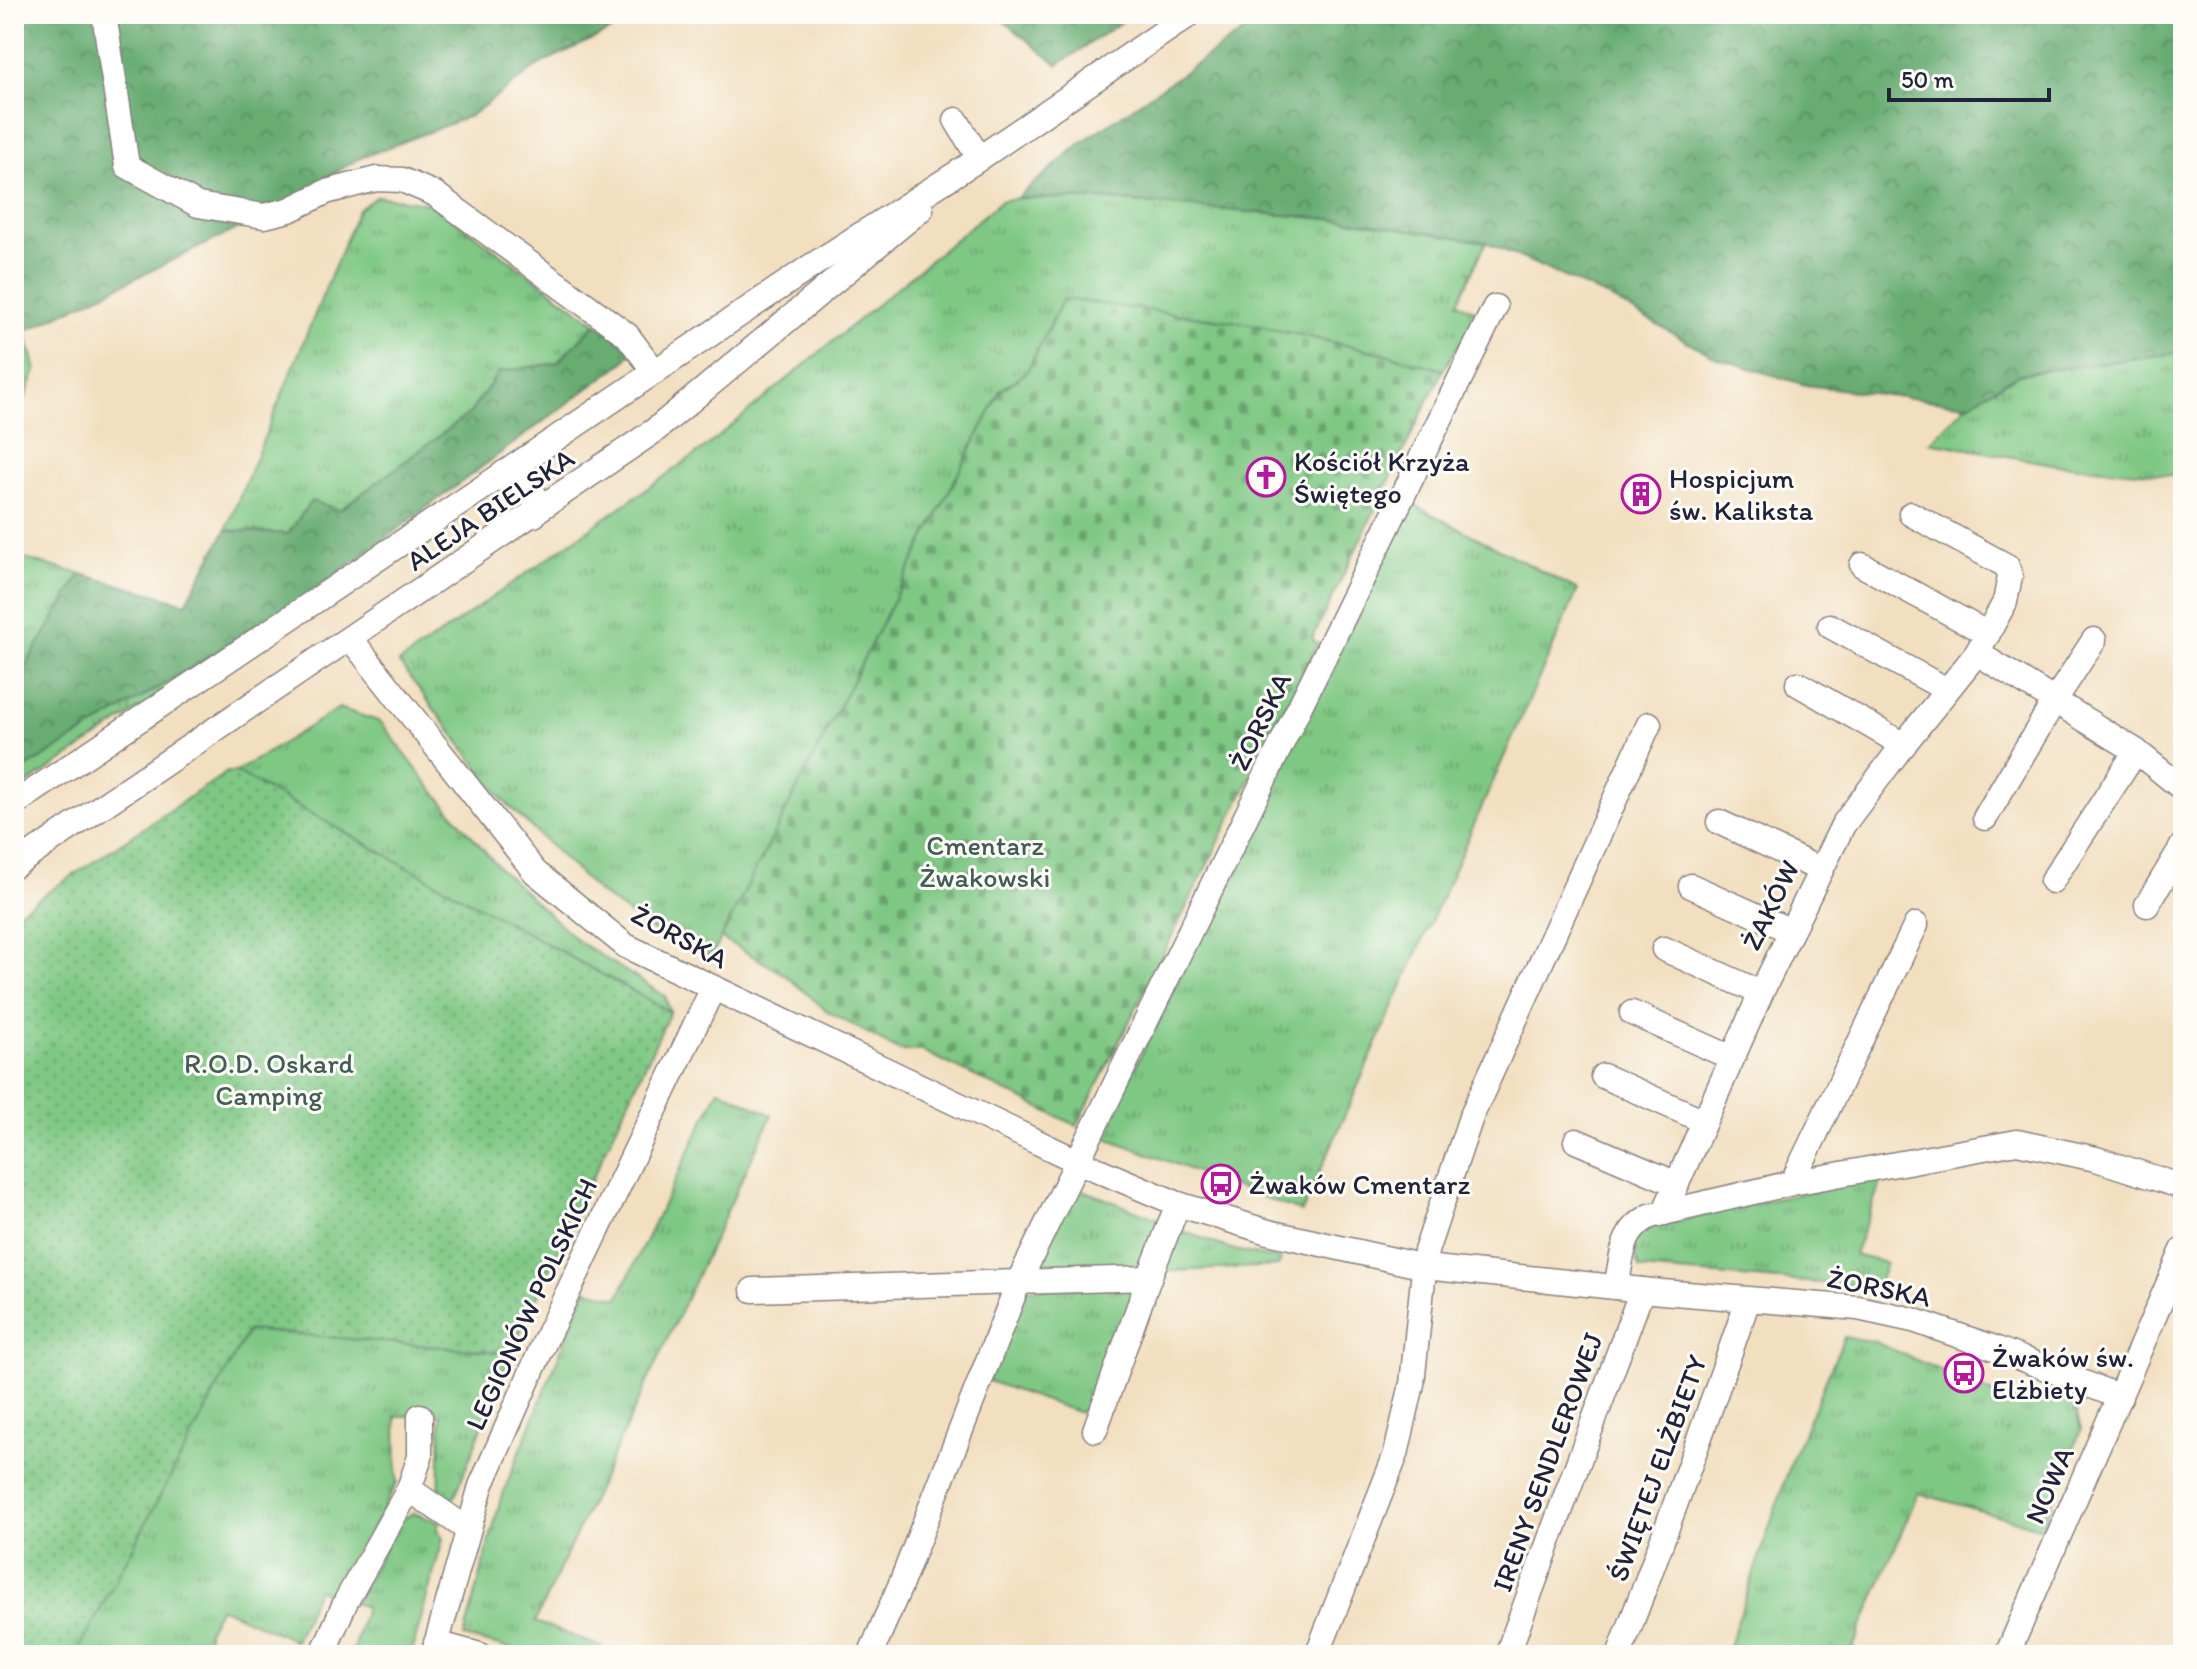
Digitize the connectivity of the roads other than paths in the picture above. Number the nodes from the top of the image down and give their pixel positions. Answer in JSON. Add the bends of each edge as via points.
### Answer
{"nodes":[{"id":1,"x":104,"y":14,"type":"edge"},
{"id":2,"x":1190,"y":14,"type":"edge"},
{"id":3,"x":956,"y":120,"type":"dead end"},
{"id":4,"x":975,"y":161,"type":"junction"},
{"id":5,"x":1495,"y":307,"type":"dead end"},
{"id":6,"x":655,"y":372,"type":"junction"},
{"id":7,"x":504,"y":473,"type":"junction"},
{"id":8,"x":1911,"y":514,"type":"dead end"},
{"id":9,"x":534,"y":515,"type":"junction"},
{"id":10,"x":1862,"y":565,"type":"dead end"},
{"id":11,"x":1830,"y":626,"type":"dead end"},
{"id":12,"x":351,"y":639,"type":"junction"},
{"id":13,"x":2094,"y":640,"type":"dead end"},
{"id":14,"x":1983,"y":643,"type":"junction"},
{"id":15,"x":1798,"y":684,"type":"dead end"},
{"id":16,"x":1947,"y":690,"type":"junction"},
{"id":17,"x":2055,"y":700,"type":"junction"},
{"id":18,"x":1649,"y":724,"type":"dead end"},
{"id":19,"x":1904,"y":745,"type":"junction"},
{"id":20,"x":2136,"y":751,"type":"junction"},
{"id":21,"x":2183,"y":789,"type":"edge"},
{"id":22,"x":14,"y":804,"type":"edge"},
{"id":23,"x":1985,"y":818,"type":"dead end"},
{"id":24,"x":1719,"y":822,"type":"dead end"},
{"id":25,"x":2183,"y":845,"type":"edge"},
{"id":26,"x":14,"y":866,"type":"edge"},
{"id":27,"x":1821,"y":870,"type":"junction"},
{"id":28,"x":2052,"y":881,"type":"dead end"},
{"id":29,"x":1691,"y":886,"type":"dead end"},
{"id":30,"x":2147,"y":905,"type":"dead end"},
{"id":31,"x":1916,"y":925,"type":"dead end"},
{"id":32,"x":1791,"y":931,"type":"junction"},
{"id":33,"x":1664,"y":949,"type":"dead end"},
{"id":34,"x":713,"y":988,"type":"junction"},
{"id":35,"x":1761,"y":993,"type":"junction"},
{"id":36,"x":1632,"y":1013,"type":"dead end"},
{"id":37,"x":1732,"y":1058,"type":"junction"},
{"id":38,"x":1603,"y":1076,"type":"dead end"},
{"id":39,"x":1704,"y":1121,"type":"junction"},
{"id":40,"x":1576,"y":1141,"type":"dead end"},
{"id":41,"x":1077,"y":1161,"type":"junction"},
{"id":42,"x":1792,"y":1183,"type":"junction"},
{"id":43,"x":1677,"y":1184,"type":"junction"},
{"id":44,"x":2183,"y":1187,"type":"edge"},
{"id":45,"x":1178,"y":1204,"type":"junction"},
{"id":46,"x":1664,"y":1213,"type":"junction"},
{"id":47,"x":2183,"y":1250,"type":"edge"},
{"id":48,"x":1425,"y":1267,"type":"junction"},
{"id":49,"x":1149,"y":1278,"type":"junction"},
{"id":50,"x":1019,"y":1281,"type":"junction"},
{"id":51,"x":1616,"y":1287,"type":"junction"},
{"id":52,"x":753,"y":1290,"type":"dead end"},
{"id":53,"x":1642,"y":1290,"type":"junction"},
{"id":54,"x":1748,"y":1300,"type":"junction"},
{"id":55,"x":2120,"y":1397,"type":"junction"},
{"id":56,"x":420,"y":1416,"type":"dead end"},
{"id":57,"x":1095,"y":1430,"type":"dead end"},
{"id":58,"x":409,"y":1489,"type":"junction"},
{"id":59,"x":467,"y":1529,"type":"junction"},
{"id":60,"x":434,"y":1649,"type":"edge"},
{"id":61,"x":322,"y":1655,"type":"edge"},
{"id":62,"x":480,"y":1655,"type":"edge"},
{"id":63,"x":870,"y":1655,"type":"edge"},
{"id":64,"x":1317,"y":1655,"type":"edge"},
{"id":65,"x":1507,"y":1655,"type":"edge"},
{"id":66,"x":1619,"y":1655,"type":"edge"},
{"id":67,"x":2007,"y":1655,"type":"edge"}],
"edges":[{"from":1,"to":6,"type":"street","via":[[127,166],[198,205],[264,216],[326,192],[376,179],[402,180],[435,194],[627,335]]},
{"from":2,"to":4,"type":"street","name":"ALEJA BIELSKA"},
{"from":3,"to":4,"type":"street"},
{"from":4,"to":6,"type":"street","name":"ALEJA BIELSKA"},
{"from":4,"to":9,"type":"street","name":"ALEJA BIELSKA","via":[[895,234],[654,431]]},
{"from":5,"to":41,"type":"street","name":"ŻORSKA"},
{"from":6,"to":7,"type":"street","name":"ALEJA BIELSKA"},
{"from":7,"to":9,"type":"street","via":[[518,474],[529,483]]},
{"from":7,"to":22,"type":"street","name":"ALEJA BIELSKA"},
{"from":8,"to":14,"type":"street","name":"ŻAKÓW","via":[[2007,566],[2005,602]]},
{"from":9,"to":12,"type":"street","name":"ALEJA BIELSKA"},
{"from":10,"to":14,"type":"street"},
{"from":11,"to":16,"type":"street"},
{"from":12,"to":26,"type":"street","name":"ALEJA BIELSKA"},
{"from":12,"to":34,"type":"street","name":"ŻORSKA","via":[[535,872],[626,946]]},
{"from":13,"to":17,"type":"street"},
{"from":14,"to":16,"type":"street","name":"ŻAKÓW"},
{"from":14,"to":17,"type":"street"},
{"from":15,"to":19,"type":"street"},
{"from":16,"to":19,"type":"street","name":"ŻAKÓW"},
{"from":17,"to":20,"type":"street"},
{"from":17,"to":23,"type":"street"},
{"from":18,"to":48,"type":"street","via":[[1471,1117]]},
{"from":19,"to":27,"type":"street","name":"ŻAKÓW","via":[[1843,825]]},
{"from":20,"to":21,"type":"street"},
{"from":20,"to":28,"type":"street"},
{"from":24,"to":27,"type":"street"},
{"from":25,"to":30,"type":"street"},
{"from":27,"to":32,"type":"street","name":"ŻAKÓW"},
{"from":29,"to":32,"type":"street"},
{"from":31,"to":42,"type":"street"},
{"from":32,"to":35,"type":"street","name":"ŻAKÓW"},
{"from":33,"to":35,"type":"street"},
{"from":34,"to":41,"type":"street","name":"ŻORSKA"},
{"from":34,"to":59,"type":"street","name":"LEGIONÓW POLSKICH","via":[[549,1332]]},
{"from":35,"to":37,"type":"street","name":"ŻAKÓW"},
{"from":36,"to":37,"type":"street"},
{"from":37,"to":39,"type":"street","name":"ŻAKÓW"},
{"from":38,"to":39,"type":"street"},
{"from":39,"to":43,"type":"street","name":"ŻAKÓW"},
{"from":40,"to":43,"type":"street"},
{"from":41,"to":45,"type":"street","name":"ŻORSKA"},
{"from":41,"to":50,"type":"street","name":"ŻORSKA"},
{"from":42,"to":44,"type":"street","via":[[2017,1142],[2096,1159]]},
{"from":42,"to":46,"type":"street"},
{"from":43,"to":46,"type":"street","name":"ŻAKÓW"},
{"from":45,"to":48,"type":"street","name":"ŻORSKA","via":[[1268,1232]]},
{"from":45,"to":49,"type":"street"},
{"from":46,"to":51,"type":"street","via":[[1636,1223],[1628,1233]]},
{"from":47,"to":55,"type":"street","name":"NOWA"},
{"from":48,"to":51,"type":"street","name":"ŻORSKA"},
{"from":48,"to":64,"type":"street","via":[[1412,1384],[1396,1454]]},
{"from":49,"to":50,"type":"street"},
{"from":49,"to":57,"type":"street"},
{"from":50,"to":52,"type":"street"},
{"from":50,"to":63,"type":"street","name":"ŻORSKA"},
{"from":51,"to":53,"type":"street","name":"ŻORSKA"},
{"from":53,"to":54,"type":"street","name":"ŻORSKA"},
{"from":53,"to":65,"type":"street","name":"IRENY SENDLEROWEJ"},
{"from":54,"to":55,"type":"street","name":"ŻORSKA","via":[[1858,1308],[1913,1320]]},
{"from":54,"to":66,"type":"street","name":"ŚWIĘTEJ ELŻBIETY"},
{"from":55,"to":67,"type":"street","name":"NOWA"},
{"from":56,"to":58,"type":"street","name":"LEGIONÓW POLSKICH","via":[[420,1457]]},
{"from":58,"to":59,"type":"street"},
{"from":58,"to":61,"type":"street","name":"LEGIONÓW POLSKICH"},
{"from":59,"to":60,"type":"street","name":"LEGIONÓW POLSKICH"},
{"from":60,"to":62,"type":"street"}]}
